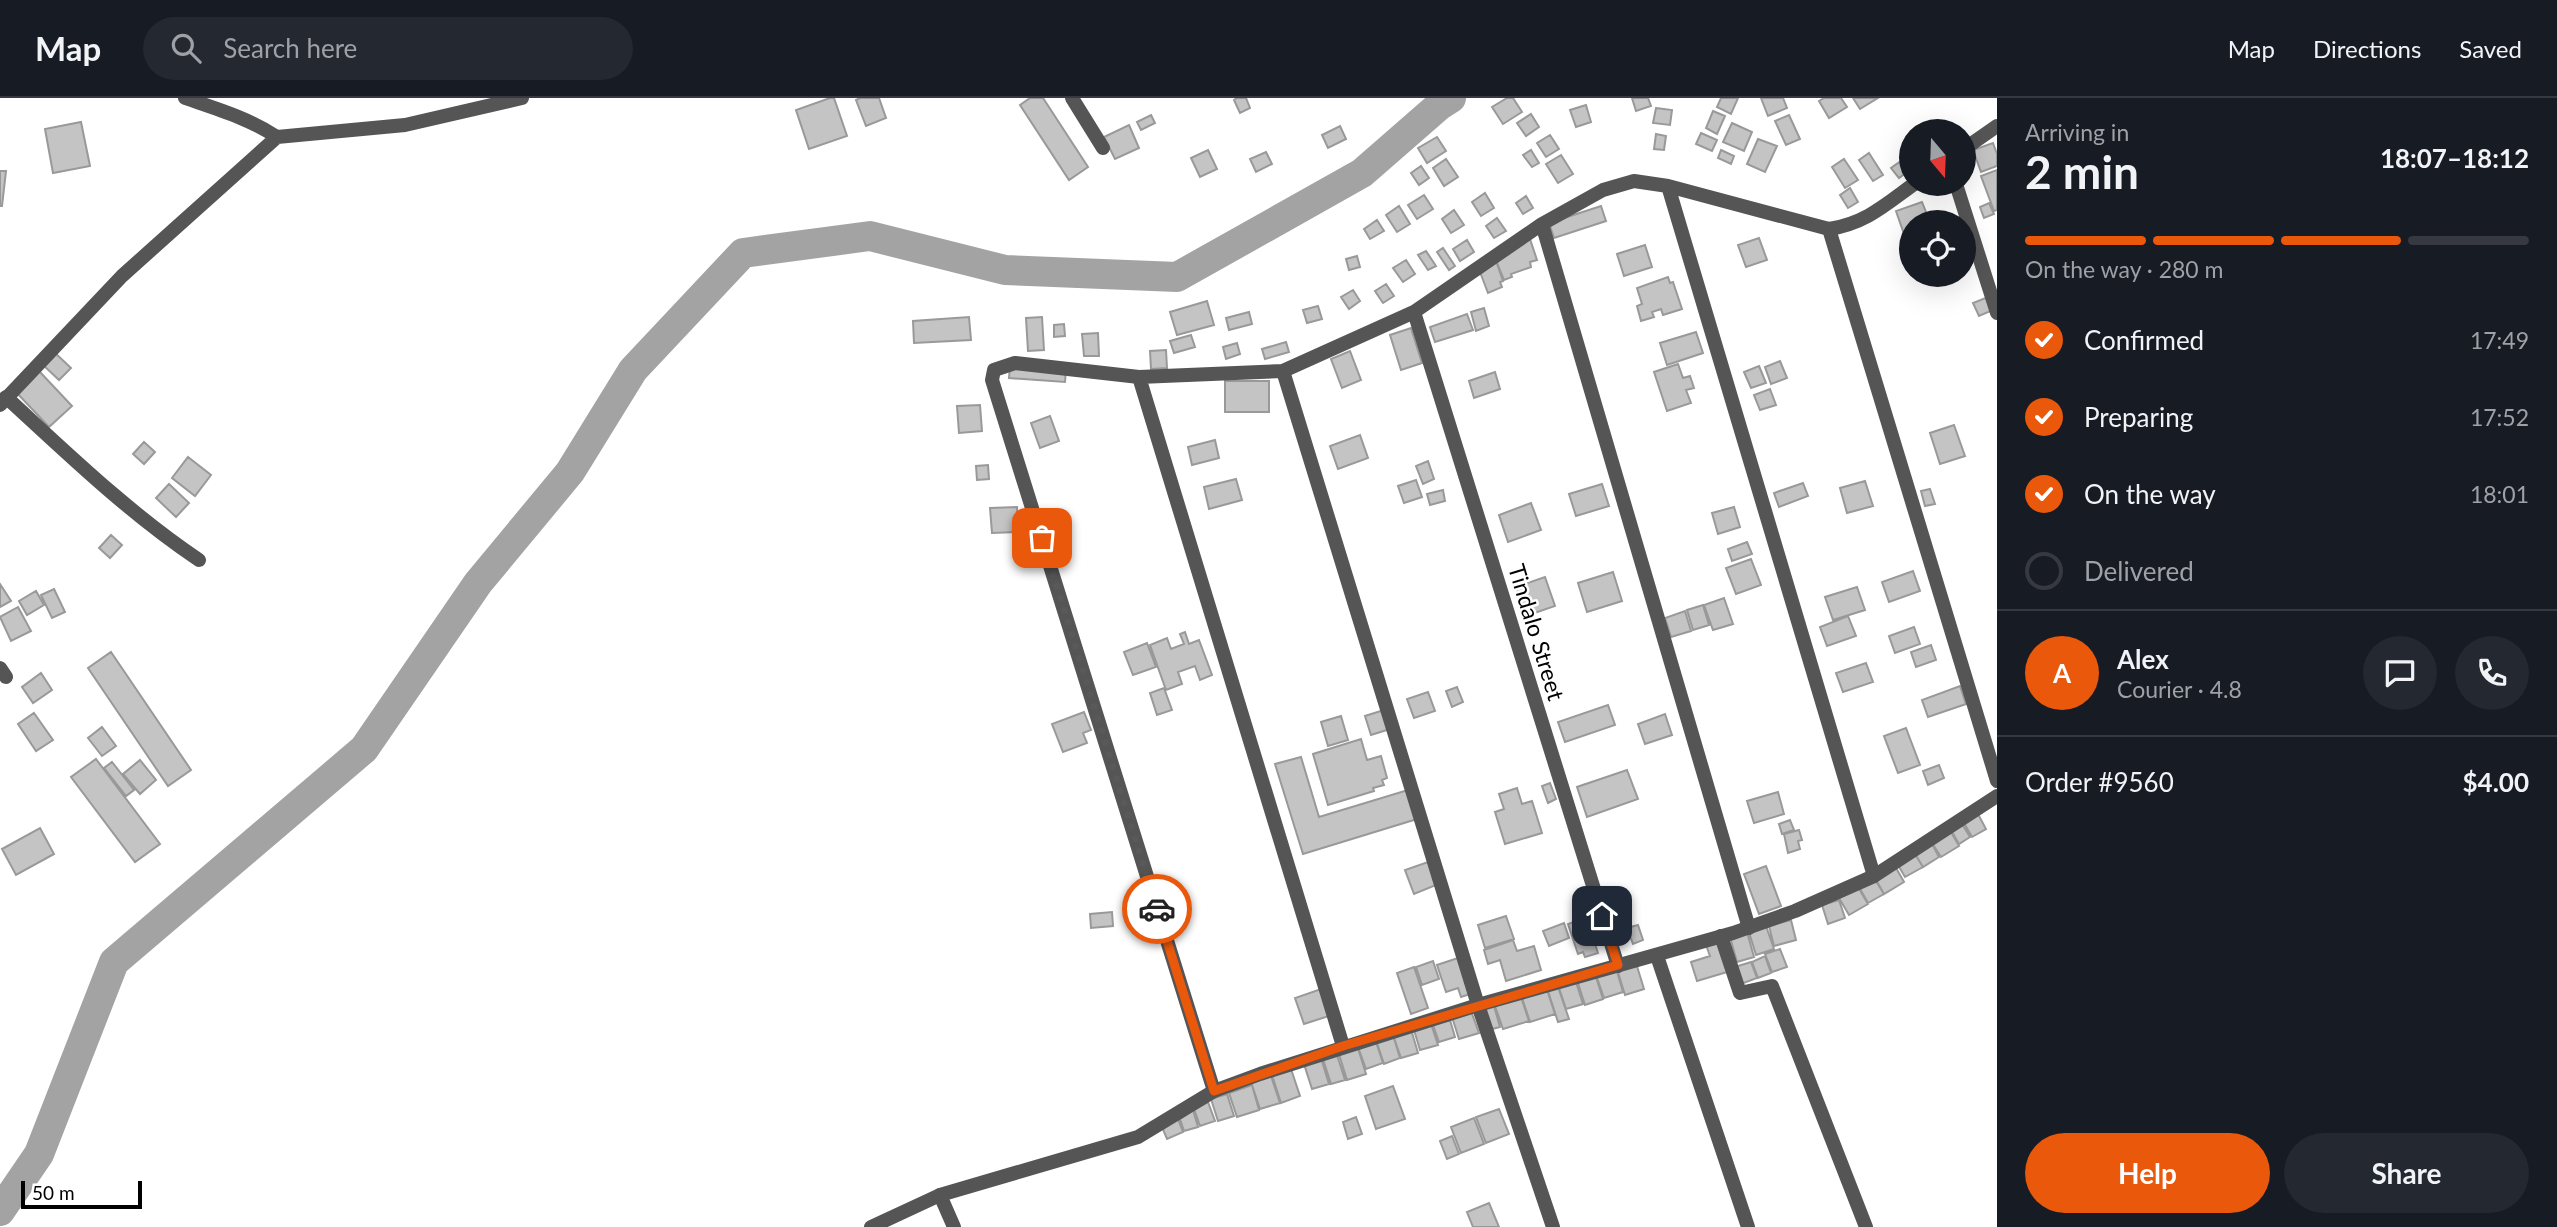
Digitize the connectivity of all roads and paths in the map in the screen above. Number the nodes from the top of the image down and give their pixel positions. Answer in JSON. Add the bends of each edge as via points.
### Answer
{"nodes":[{"id":1,"x":185,"y":98,"type":"edge"},
{"id":2,"x":522,"y":98,"type":"edge"},
{"id":3,"x":1072,"y":98,"type":"edge"},
{"id":4,"x":1997,"y":126,"type":"edge"},
{"id":5,"x":277,"y":137,"type":"junction"},
{"id":6,"x":1976,"y":141,"type":"edge"},
{"id":7,"x":1103,"y":148,"type":"dead end"},
{"id":8,"x":1668,"y":187,"type":"junction"},
{"id":9,"x":1899,"y":195,"type":"edge"},
{"id":10,"x":1960,"y":196,"type":"edge"},
{"id":11,"x":1542,"y":224,"type":"junction"},
{"id":12,"x":1829,"y":229,"type":"junction"},
{"id":13,"x":1414,"y":312,"type":"junction"},
{"id":14,"x":1997,"y":313,"type":"edge"},
{"id":15,"x":1283,"y":371,"type":"junction"},
{"id":16,"x":1139,"y":377,"type":"junction"},
{"id":17,"x":3,"y":401,"type":"edge"},
{"id":18,"x":199,"y":560,"type":"dead end"},
{"id":19,"x":1997,"y":781,"type":"edge"},
{"id":20,"x":1997,"y":796,"type":"edge"},
{"id":21,"x":1874,"y":876,"type":"junction"},
{"id":22,"x":1749,"y":928,"type":"junction"},
{"id":23,"x":1721,"y":936,"type":"junction"},
{"id":24,"x":1657,"y":956,"type":"junction"},
{"id":25,"x":1618,"y":965,"type":"junction"},
{"id":26,"x":1478,"y":1005,"type":"junction"},
{"id":27,"x":1343,"y":1046,"type":"junction"},
{"id":28,"x":1214,"y":1091,"type":"junction"},
{"id":29,"x":940,"y":1195,"type":"junction"},
{"id":30,"x":871,"y":1227,"type":"edge"},
{"id":31,"x":954,"y":1227,"type":"edge"},
{"id":32,"x":1553,"y":1227,"type":"edge"},
{"id":33,"x":1748,"y":1227,"type":"edge"},
{"id":34,"x":1866,"y":1227,"type":"edge"}],
"edges":[{"from":1,"to":5,"type":"street","via":[[237,115]]},
{"from":2,"to":5,"type":"street","via":[[405,125]]},
{"from":3,"to":7,"type":"street"},
{"from":4,"to":6,"type":"street"},
{"from":5,"to":17,"type":"street","via":[[122,276]]},
{"from":8,"to":11,"type":"street","via":[[1634,181],[1604,190]]},
{"from":8,"to":12,"type":"street"},
{"from":8,"to":21,"type":"street"},
{"from":9,"to":12,"type":"street","via":[[1868,218]]},
{"from":10,"to":14,"type":"street"},
{"from":11,"to":13,"type":"street"},
{"from":11,"to":22,"type":"street"},
{"from":12,"to":19,"type":"street"},
{"from":13,"to":15,"type":"street"},
{"from":13,"to":25,"type":"street","name":"Tindalo Street"},
{"from":15,"to":16,"type":"street"},
{"from":15,"to":26,"type":"street"},
{"from":16,"to":27,"type":"street"},
{"from":16,"to":28,"type":"street","via":[[1015,363],[994,370],[992,380]]},
{"from":17,"to":18,"type":"street","via":[[162,535]]},
{"from":20,"to":21,"type":"street"},
{"from":21,"to":22,"type":"street"},
{"from":22,"to":23,"type":"street"},
{"from":23,"to":24,"type":"street"},
{"from":23,"to":34,"type":"street","via":[[1740,993],[1772,985]]},
{"from":24,"to":25,"type":"street"},
{"from":24,"to":33,"type":"street"},
{"from":25,"to":26,"type":"street"},
{"from":26,"to":27,"type":"street"},
{"from":26,"to":32,"type":"street"},
{"from":27,"to":28,"type":"street"},
{"from":28,"to":29,"type":"street","via":[[1138,1137]]},
{"from":29,"to":30,"type":"street"},
{"from":29,"to":31,"type":"street"}]}
